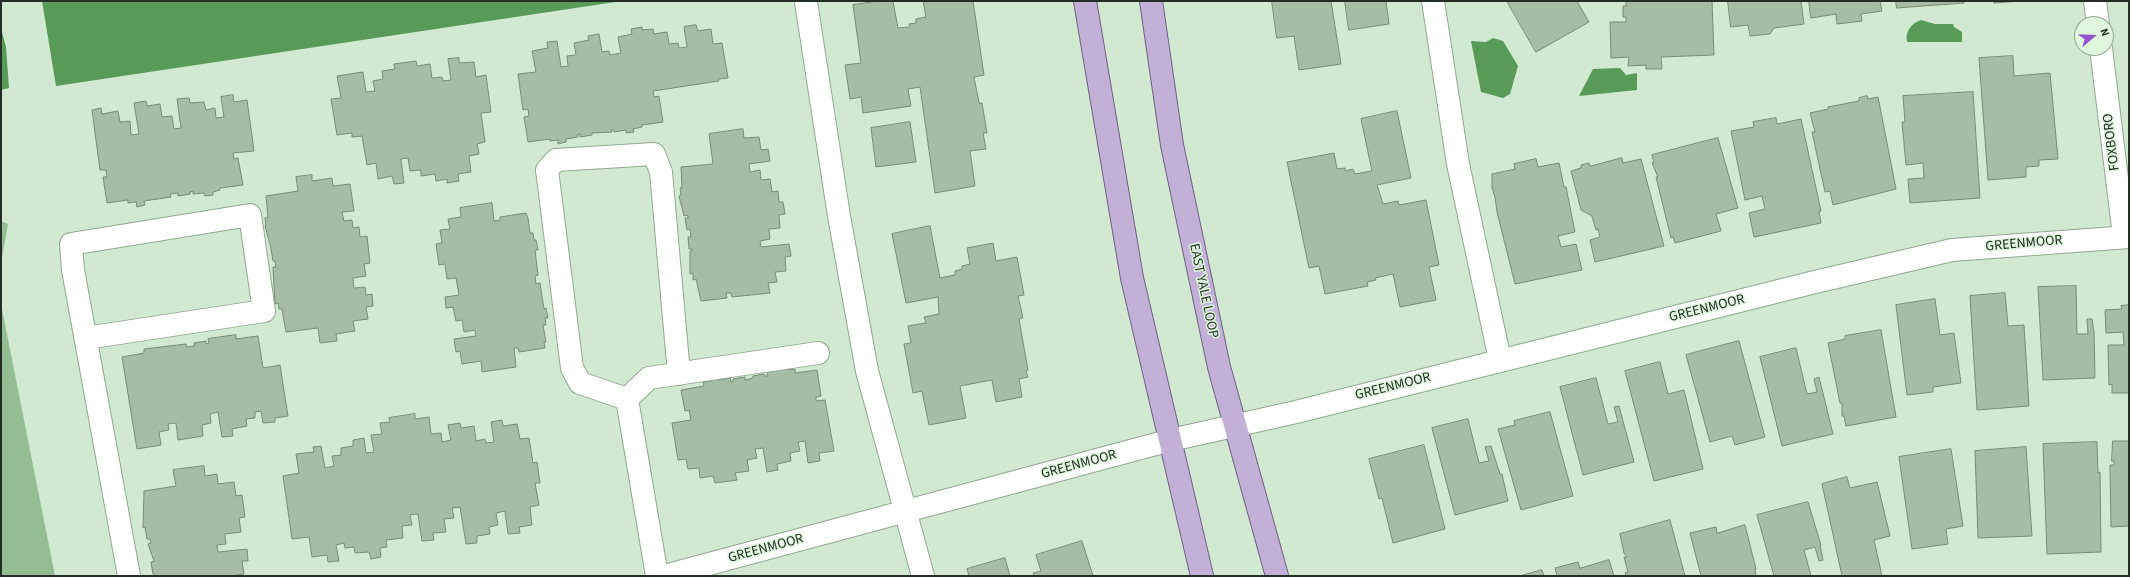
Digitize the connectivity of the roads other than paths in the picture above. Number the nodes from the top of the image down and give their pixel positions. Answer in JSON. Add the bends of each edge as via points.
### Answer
{"nodes":[{"id":1,"x":1085,"y":1,"type":"edge"},
{"id":2,"x":1151,"y":1,"type":"edge"},
{"id":3,"x":1433,"y":1,"type":"edge"},
{"id":4,"x":2095,"y":1,"type":"edge"},
{"id":5,"x":806,"y":2,"type":"dead end"},
{"id":6,"x":2097,"y":16,"type":"edge"},
{"id":7,"x":2102,"y":56,"type":"edge"},
{"id":8,"x":2126,"y":237,"type":"edge"},
{"id":9,"x":86,"y":338,"type":"junction"},
{"id":10,"x":818,"y":353,"type":"dead end"},
{"id":11,"x":1500,"y":360,"type":"junction"},
{"id":12,"x":679,"y":374,"type":"junction"},
{"id":13,"x":627,"y":399,"type":"junction"},
{"id":14,"x":1235,"y":425,"type":"junction"},
{"id":15,"x":1171,"y":440,"type":"junction"},
{"id":16,"x":905,"y":513,"type":"junction"},
{"id":17,"x":129,"y":576,"type":"edge"},
{"id":18,"x":657,"y":576,"type":"edge"},
{"id":19,"x":664,"y":576,"type":"edge"},
{"id":20,"x":923,"y":576,"type":"edge"},
{"id":21,"x":1202,"y":576,"type":"edge"},
{"id":22,"x":1277,"y":576,"type":"edge"}],
"edges":[{"from":1,"to":15,"type":"main road","via":[[1132,278]]},
{"from":2,"to":14,"type":"main road","name":"EAST YALE LOOP","via":[[1172,145],[1219,367]]},
{"from":3,"to":11,"type":"street","via":[[1458,164]]},
{"from":4,"to":6,"type":"street"},
{"from":5,"to":16,"type":"street","via":[[839,216],[867,370]]},
{"from":7,"to":8,"type":"street","name":"FOXBORO"},
{"from":8,"to":11,"type":"street","name":"GREENMOOR","via":[[1952,250]]},
{"from":9,"to":9,"type":"street","via":[[264,311],[250,215],[71,244],[73,270]]},
{"from":9,"to":17,"type":"street"},
{"from":10,"to":12,"type":"street"},
{"from":11,"to":14,"type":"street","name":"GREENMOOR"},
{"from":12,"to":13,"type":"street","via":[[649,378]]},
{"from":12,"to":13,"type":"street","via":[[661,172],[654,154],[556,160],[547,170],[572,368],[580,383]]},
{"from":13,"to":18,"type":"street"},
{"from":14,"to":15,"type":"street","name":"GREENMOOR"},
{"from":14,"to":22,"type":"main road","name":"EAST YALE LOOP"},
{"from":15,"to":16,"type":"street","name":"GREENMOOR"},
{"from":15,"to":21,"type":"main road"},
{"from":16,"to":19,"type":"street","name":"GREENMOOR"},
{"from":16,"to":20,"type":"street"}]}
